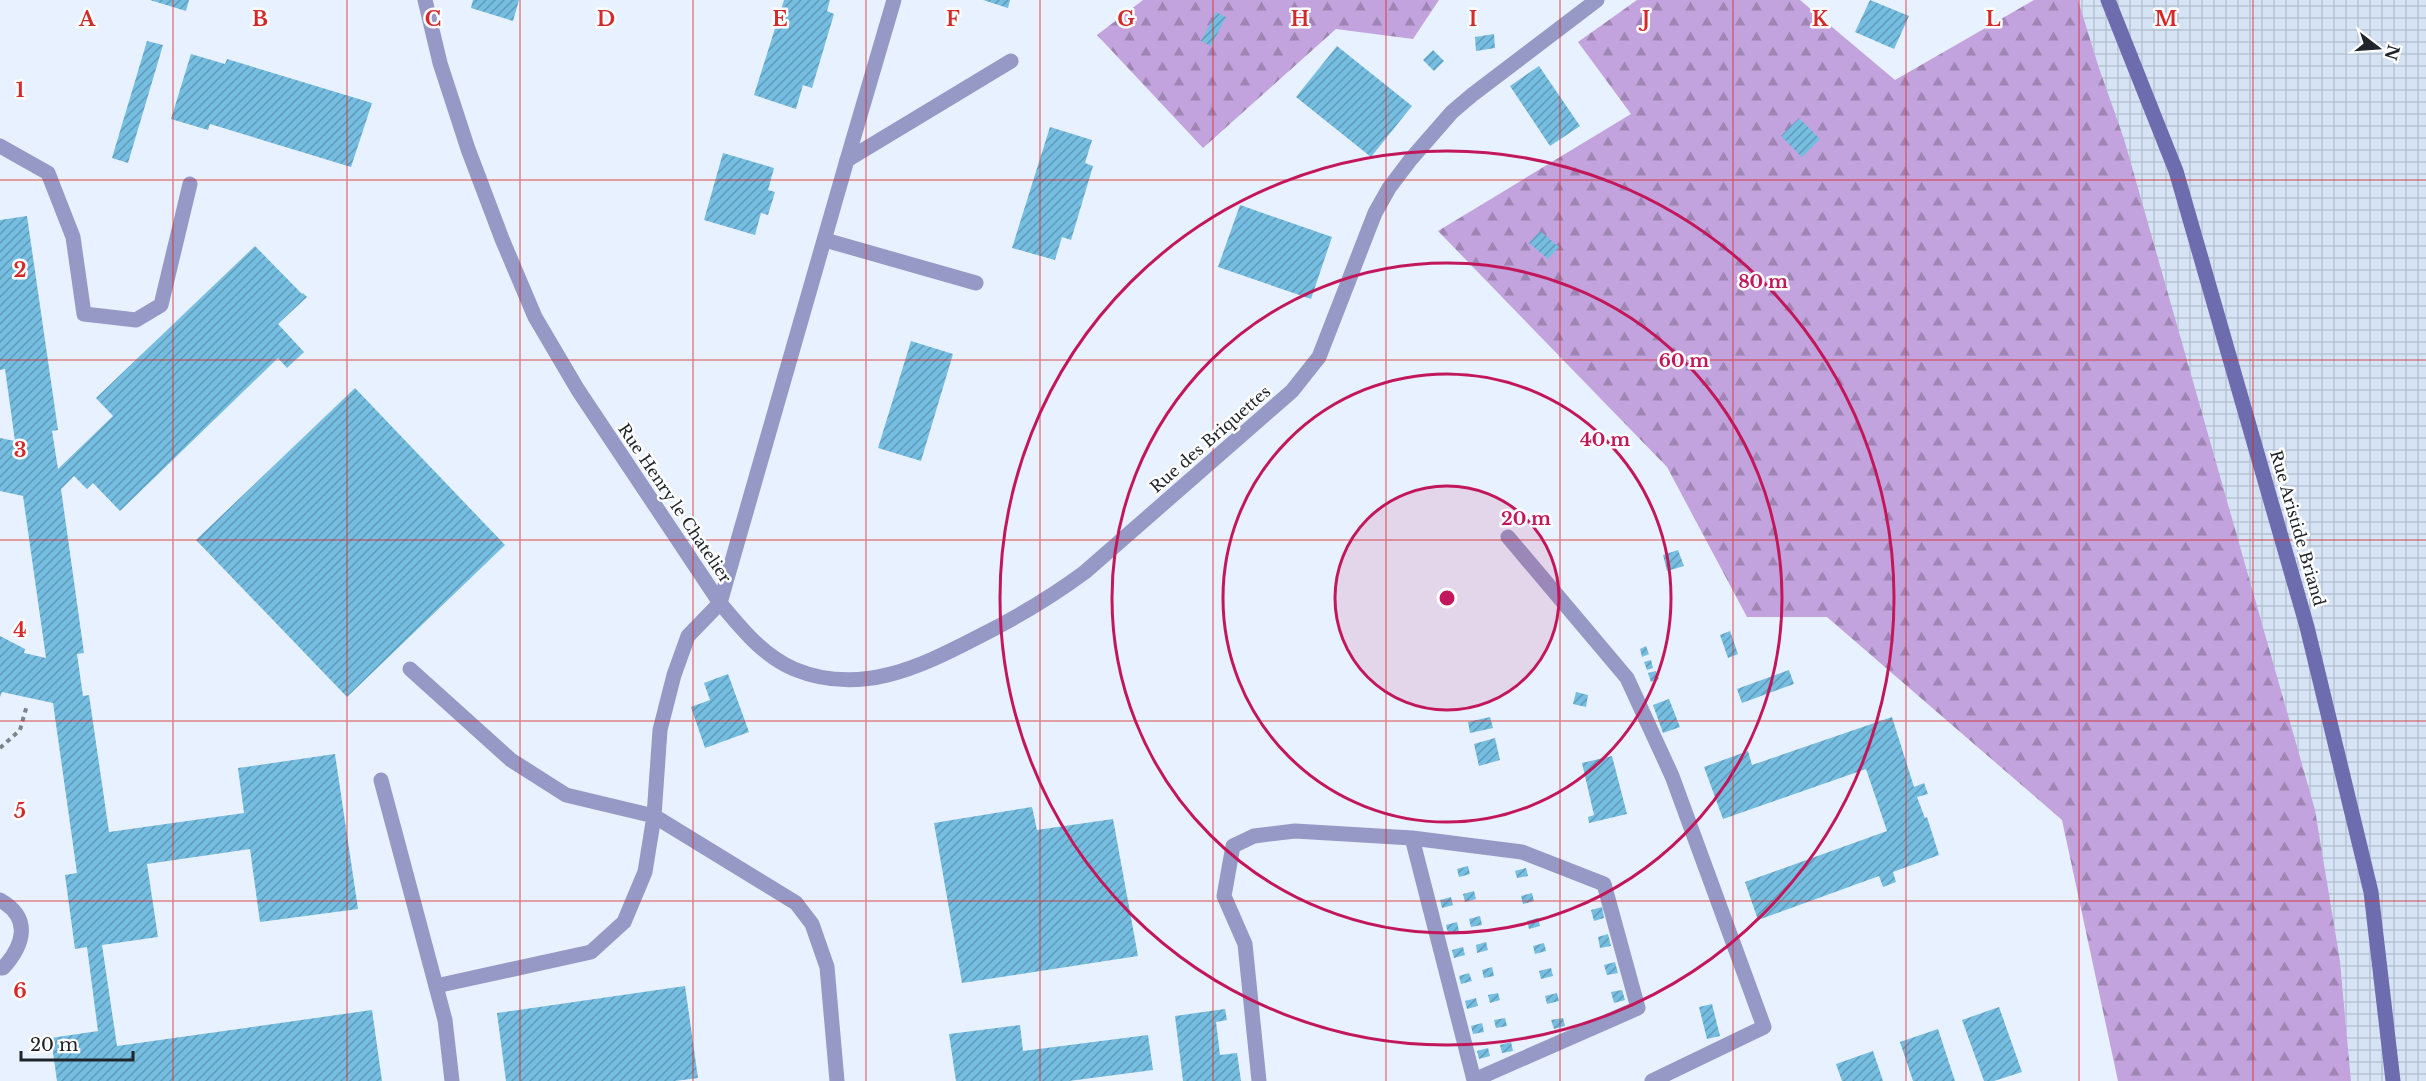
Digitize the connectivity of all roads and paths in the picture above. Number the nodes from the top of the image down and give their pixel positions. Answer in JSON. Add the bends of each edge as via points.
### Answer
{"nodes":[{"id":1,"x":425,"y":0,"type":"edge"},
{"id":2,"x":894,"y":0,"type":"edge"},
{"id":3,"x":1596,"y":0,"type":"edge"},
{"id":4,"x":2108,"y":0,"type":"edge"},
{"id":5,"x":1011,"y":61,"type":"dead end"},
{"id":6,"x":0,"y":146,"type":"edge"},
{"id":7,"x":847,"y":160,"type":"junction"},
{"id":8,"x":190,"y":184,"type":"dead end"},
{"id":9,"x":825,"y":240,"type":"junction"},
{"id":10,"x":976,"y":283,"type":"dead end"},
{"id":11,"x":1508,"y":537,"type":"dead end"},
{"id":12,"x":720,"y":603,"type":"junction"},
{"id":13,"x":410,"y":669,"type":"dead end"},
{"id":14,"x":27,"y":705,"type":"dead end"},
{"id":15,"x":0,"y":748,"type":"edge"},
{"id":16,"x":381,"y":780,"type":"dead end"},
{"id":17,"x":654,"y":816,"type":"junction"},
{"id":18,"x":1412,"y":838,"type":"junction"},
{"id":19,"x":0,"y":900,"type":"edge"},
{"id":20,"x":0,"y":968,"type":"edge"},
{"id":21,"x":436,"y":986,"type":"junction"},
{"id":22,"x":452,"y":1081,"type":"edge"},
{"id":23,"x":837,"y":1081,"type":"edge"},
{"id":24,"x":1259,"y":1081,"type":"edge"},
{"id":25,"x":1652,"y":1081,"type":"edge"},
{"id":26,"x":2393,"y":1081,"type":"edge"}],
"edges":[{"from":1,"to":12,"type":"street","name":"Rue Henry le Chatelier","via":[[440,63],[468,149],[535,317],[578,390]]},
{"from":2,"to":7,"type":"street","name":"Rue Henry le Chatelier"},
{"from":3,"to":12,"type":"street","name":"Rue des Briquettes","via":[[1452,112],[1411,159],[1375,213],[1328,337],[1308,373],[1064,588],[1020,616],[932,661],[894,675],[853,679],[810,675],[779,661],[762,650]]},
{"from":4,"to":26,"type":"main road","name":"Rue Aristide Briand","via":[[2176,171],[2307,627],[2371,892]]},
{"from":5,"to":7,"type":"street"},
{"from":6,"to":8,"type":"street","via":[[48,173],[73,237],[84,314],[136,320],[161,305]]},
{"from":7,"to":9,"type":"street","name":"Rue Henry le Chatelier"},
{"from":9,"to":10,"type":"street"},
{"from":9,"to":12,"type":"street","name":"Rue Henry le Chatelier"},
{"from":11,"to":25,"type":"street","via":[[1628,678],[1672,776],[1764,1028]]},
{"from":12,"to":17,"type":"street","via":[[688,636],[674,675],[660,730]]},
{"from":13,"to":17,"type":"street","via":[[511,760],[566,795]]},
{"from":14,"to":15,"type":"path","via":[[20,730]]},
{"from":16,"to":21,"type":"street"},
{"from":17,"to":21,"type":"street","via":[[645,872],[624,922],[591,952]]},
{"from":17,"to":23,"type":"street","via":[[796,903],[812,924],[828,967]]},
{"from":18,"to":18,"type":"street","via":[[1474,1080],[1638,1008],[1604,884],[1522,852]]},
{"from":18,"to":24,"type":"street","via":[[1295,831],[1254,836],[1233,846],[1224,896],[1245,944]]},
{"from":19,"to":20,"type":"street","via":[[16,913],[22,927],[15,955]]},
{"from":21,"to":22,"type":"street","via":[[445,1020]]}]}
